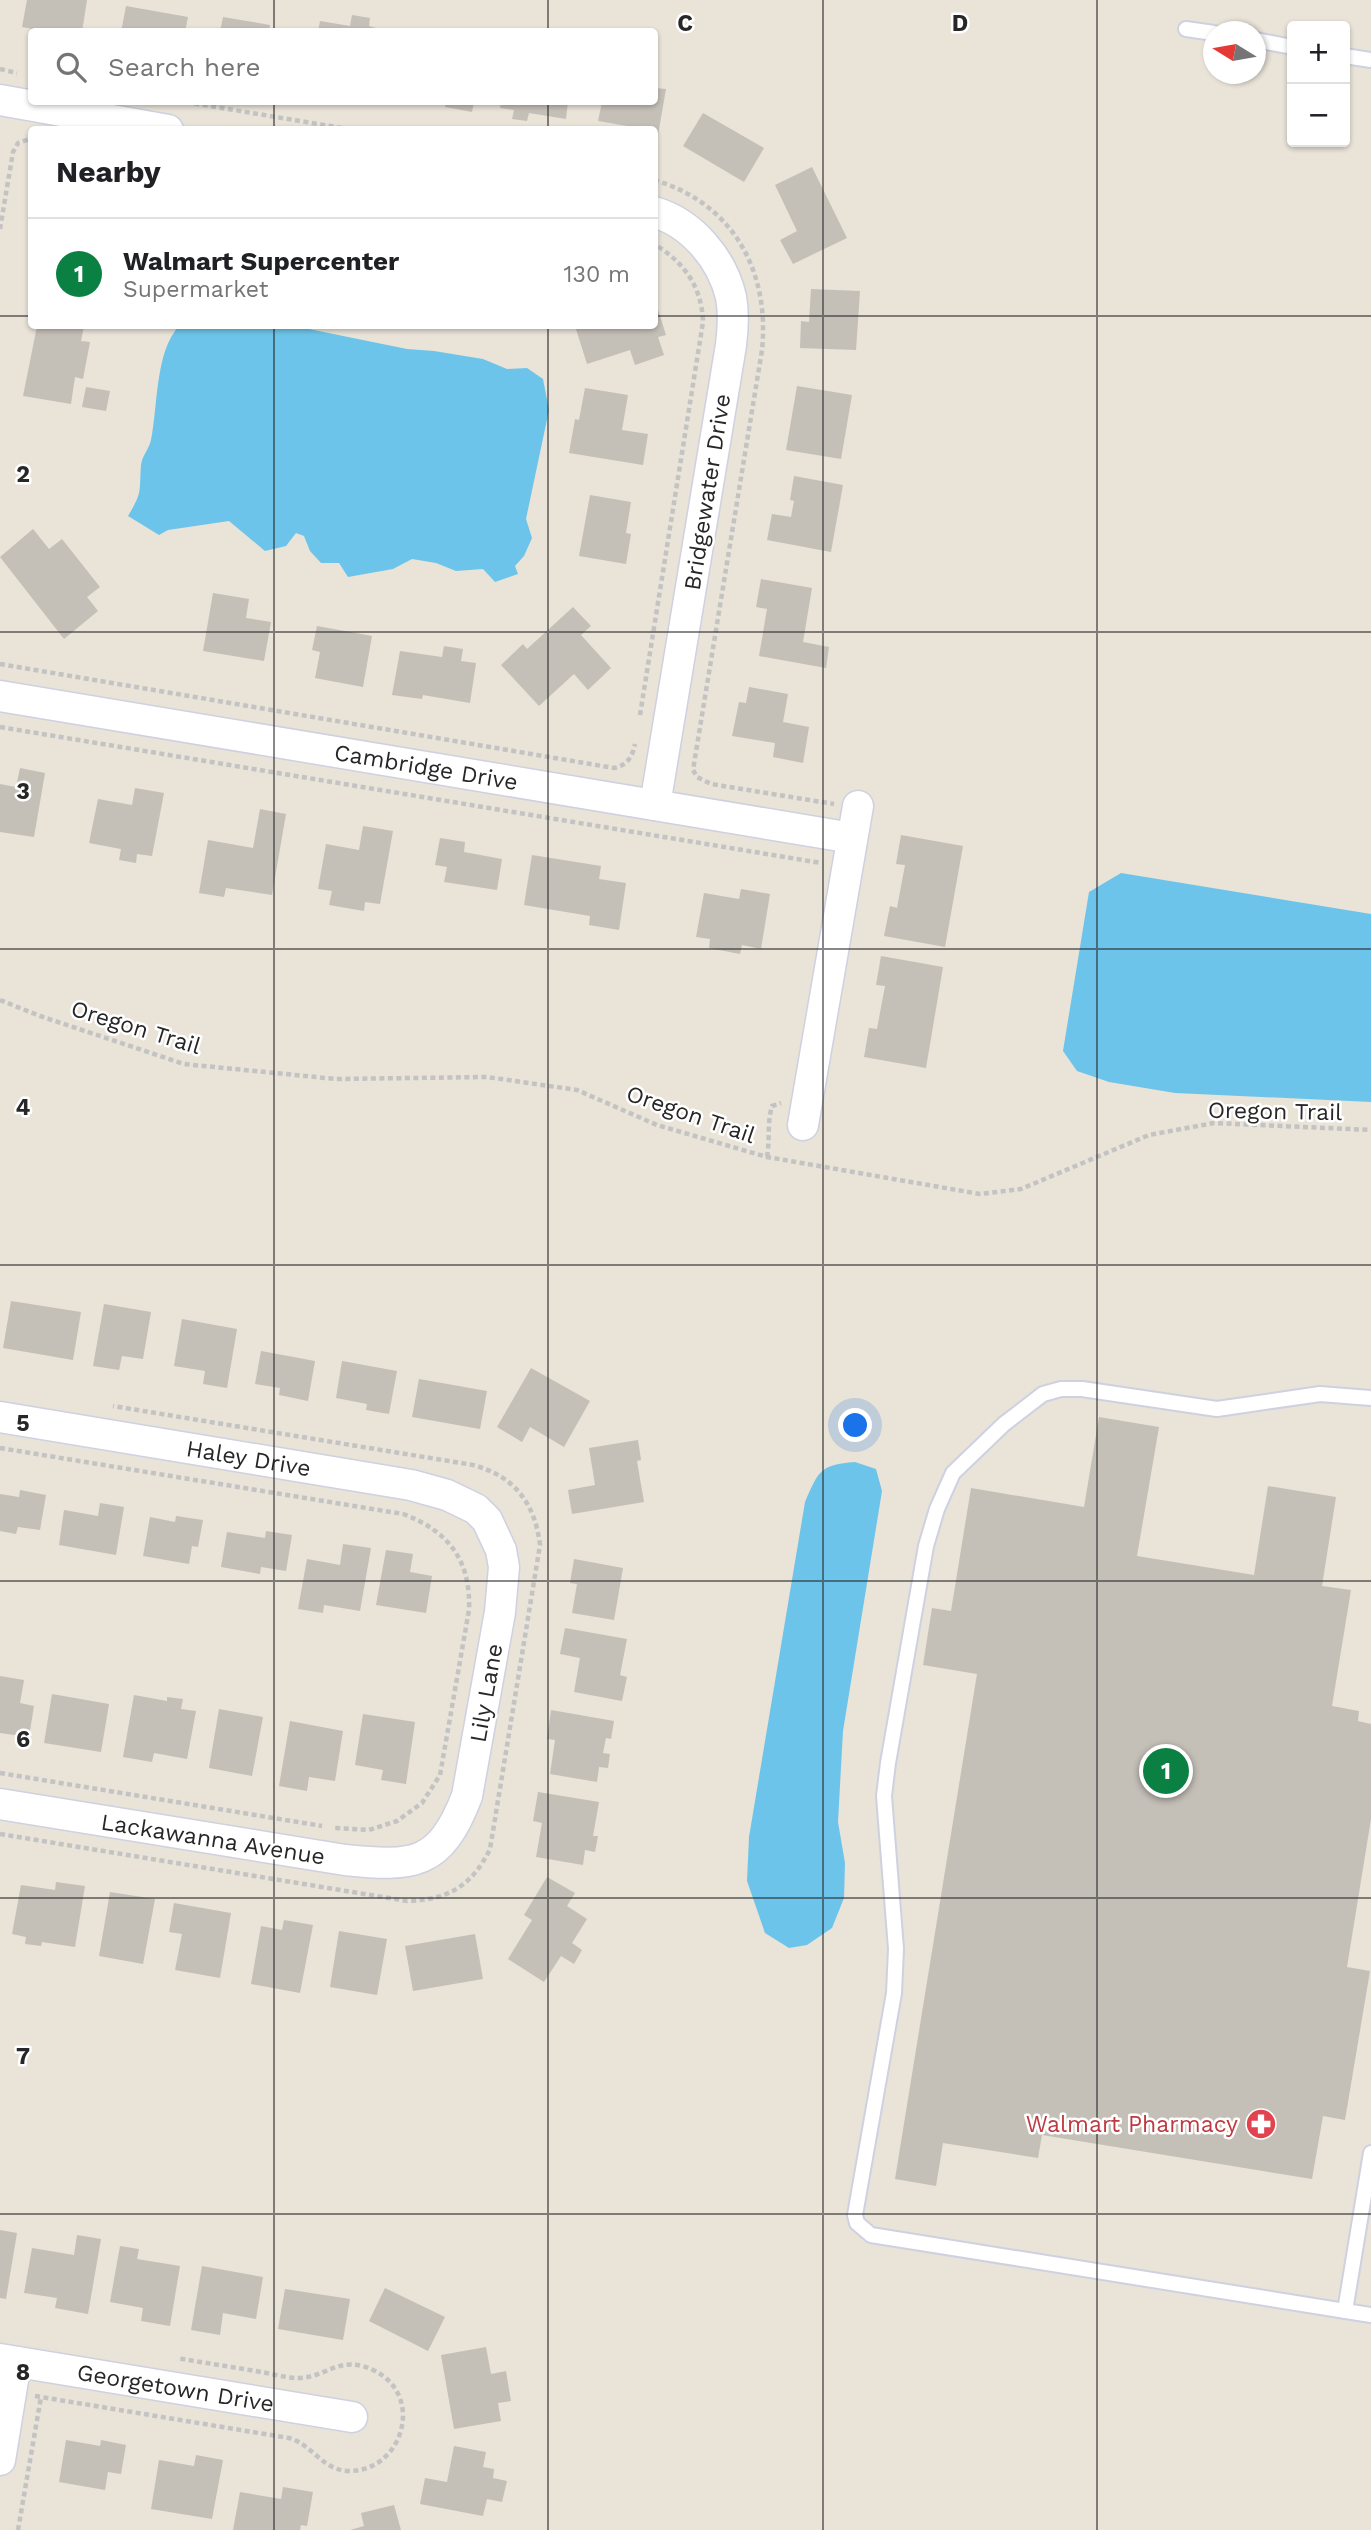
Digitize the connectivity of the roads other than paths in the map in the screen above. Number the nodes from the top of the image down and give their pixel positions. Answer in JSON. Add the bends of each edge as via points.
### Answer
{"nodes":[{"id":1,"x":1186,"y":29,"type":"dead end"},
{"id":2,"x":1203,"y":32,"type":"edge"},
{"id":3,"x":1266,"y":42,"type":"edge"},
{"id":4,"x":1287,"y":46,"type":"edge"},
{"id":5,"x":1350,"y":57,"type":"edge"},
{"id":6,"x":1371,"y":60,"type":"edge"},
{"id":7,"x":0,"y":100,"type":"edge"},
{"id":8,"x":28,"y":105,"type":"edge"},
{"id":9,"x":28,"y":105,"type":"edge"},
{"id":10,"x":146,"y":126,"type":"edge"},
{"id":11,"x":658,"y":213,"type":"edge"},
{"id":12,"x":0,"y":696,"type":"edge"},
{"id":13,"x":655,"y":805,"type":"junction"},
{"id":14,"x":851,"y":806,"type":"road end"},
{"id":15,"x":852,"y":838,"type":"junction"},
{"id":16,"x":803,"y":1125,"type":"dead end"},
{"id":17,"x":1371,"y":1398,"type":"edge"},
{"id":18,"x":0,"y":1417,"type":"edge"},
{"id":19,"x":487,"y":1520,"type":"joint"},
{"id":20,"x":0,"y":1804,"type":"edge"},
{"id":21,"x":427,"y":1856,"type":"joint"},
{"id":22,"x":1371,"y":2153,"type":"edge"},
{"id":23,"x":1345,"y":2311,"type":"junction"},
{"id":24,"x":1371,"y":2315,"type":"edge"},
{"id":25,"x":8,"y":2361,"type":"edge"},
{"id":26,"x":352,"y":2417,"type":"dead end"},
{"id":27,"x":0,"y":2460,"type":"edge"}],
"edges":[{"from":1,"to":2,"type":"lane"},
{"from":3,"to":4,"type":"lane"},
{"from":5,"to":6,"type":"lane"},
{"from":7,"to":8,"type":"street"},
{"from":9,"to":10,"type":"street"},
{"from":11,"to":13,"type":"street","name":"Bridgewater Drive","via":[[690,231],[712,255],[725,279],[733,313],[732,345]]},
{"from":12,"to":13,"type":"street","name":"Cambridge Drive"},
{"from":13,"to":15,"type":"street","name":"Cambridge Drive"},
{"from":14,"to":15,"type":"street"},
{"from":15,"to":16,"type":"street"},
{"from":17,"to":23,"type":"lane","via":[[1320,1394],[1217,1409],[1061,1389],[1027,1405],[953,1473],[926,1546],[888,1763],[884,1796],[896,1949],[894,1993],[855,2215],[871,2235]]},
{"from":18,"to":19,"type":"street","name":"Haley Drive","via":[[411,1485],[463,1501]]},
{"from":19,"to":21,"type":"street","name":"Lily Lane","via":[[501,1550],[503,1585],[473,1774],[456,1823]]},
{"from":20,"to":21,"type":"street","name":"Lackawanna Avenue","via":[[345,1860],[397,1863]]},
{"from":22,"to":23,"type":"lane"},
{"from":23,"to":24,"type":"lane"},
{"from":25,"to":26,"type":"street","name":"Georgetown Drive"},
{"from":25,"to":27,"type":"street"}]}
